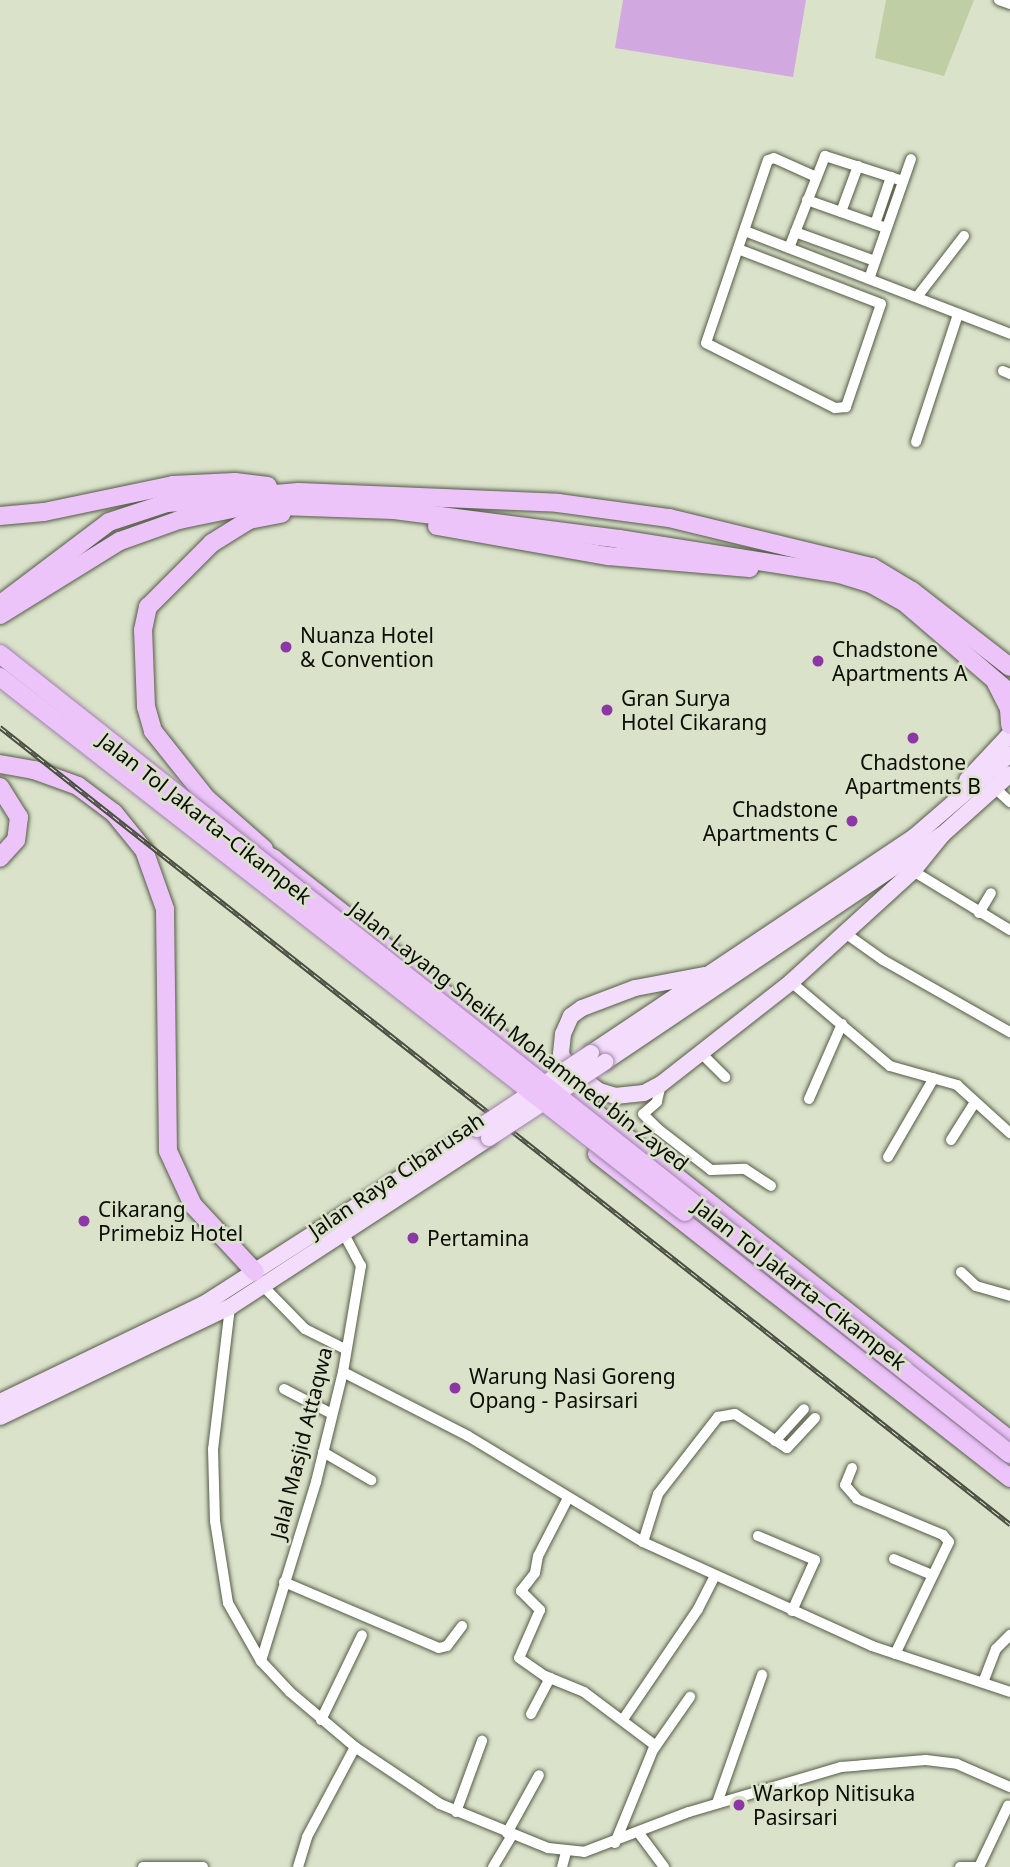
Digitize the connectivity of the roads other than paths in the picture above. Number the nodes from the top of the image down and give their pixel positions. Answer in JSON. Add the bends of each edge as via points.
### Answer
{"nodes":[{"id":1,"x":999,"y":0,"type":"edge"},
{"id":2,"x":1010,"y":4,"type":"edge"},
{"id":3,"x":911,"y":159,"type":"dead end"},
{"id":4,"x":858,"y":166,"type":"junction"},
{"id":5,"x":816,"y":177,"type":"junction"},
{"id":6,"x":891,"y":177,"type":"junction"},
{"id":7,"x":903,"y":181,"type":"junction"},
{"id":8,"x":807,"y":200,"type":"junction"},
{"id":9,"x":841,"y":212,"type":"junction"},
{"id":10,"x":875,"y":224,"type":"junction"},
{"id":11,"x":886,"y":229,"type":"junction"},
{"id":12,"x":745,"y":231,"type":"junction"},
{"id":13,"x":795,"y":232,"type":"junction"},
{"id":14,"x":964,"y":236,"type":"dead end"},
{"id":15,"x":789,"y":248,"type":"junction"},
{"id":16,"x":738,"y":249,"type":"junction"},
{"id":17,"x":875,"y":261,"type":"junction"},
{"id":18,"x":869,"y":279,"type":"junction"},
{"id":19,"x":917,"y":297,"type":"junction"},
{"id":20,"x":958,"y":314,"type":"junction"},
{"id":21,"x":1010,"y":334,"type":"edge"},
{"id":22,"x":916,"y":442,"type":"dead end"},
{"id":23,"x":299,"y":492,"type":"junction"},
{"id":24,"x":0,"y":516,"type":"edge"},
{"id":25,"x":798,"y":566,"type":"junction"},
{"id":26,"x":4,"y":607,"type":"edge"},
{"id":27,"x":0,"y":653,"type":"edge"},
{"id":28,"x":1010,"y":667,"type":"edge"},
{"id":29,"x":0,"y":677,"type":"edge"},
{"id":30,"x":0,"y":687,"type":"edge"},
{"id":31,"x":1003,"y":688,"type":"edge"},
{"id":32,"x":1010,"y":725,"type":"edge"},
{"id":33,"x":1010,"y":734,"type":"edge"},
{"id":34,"x":1010,"y":754,"type":"edge"},
{"id":35,"x":0,"y":764,"type":"edge"},
{"id":36,"x":1010,"y":764,"type":"edge"},
{"id":37,"x":1010,"y":774,"type":"edge"},
{"id":38,"x":0,"y":787,"type":"edge"},
{"id":39,"x":995,"y":788,"type":"junction"},
{"id":40,"x":1010,"y":802,"type":"edge"},
{"id":41,"x":942,"y":835,"type":"junction"},
{"id":42,"x":0,"y":858,"type":"edge"},
{"id":43,"x":274,"y":859,"type":"junction"},
{"id":44,"x":913,"y":871,"type":"junction"},
{"id":45,"x":991,"y":893,"type":"dead end"},
{"id":46,"x":817,"y":908,"type":"junction"},
{"id":47,"x":979,"y":913,"type":"junction"},
{"id":48,"x":792,"y":927,"type":"junction"},
{"id":49,"x":1010,"y":930,"type":"edge"},
{"id":50,"x":845,"y":933,"type":"junction"},
{"id":51,"x":705,"y":975,"type":"junction"},
{"id":52,"x":791,"y":982,"type":"junction"},
{"id":53,"x":842,"y":1024,"type":"junction"},
{"id":54,"x":1010,"y":1032,"type":"edge"},
{"id":55,"x":702,"y":1054,"type":"junction"},
{"id":56,"x":598,"y":1058,"type":"junction"},
{"id":57,"x":725,"y":1077,"type":"dead end"},
{"id":58,"x":934,"y":1078,"type":"junction"},
{"id":59,"x":661,"y":1084,"type":"junction"},
{"id":60,"x":809,"y":1099,"type":"dead end"},
{"id":61,"x":975,"y":1102,"type":"junction"},
{"id":62,"x":1010,"y":1133,"type":"edge"},
{"id":63,"x":483,"y":1134,"type":"junction"},
{"id":64,"x":951,"y":1140,"type":"dead end"},
{"id":65,"x":888,"y":1157,"type":"dead end"},
{"id":66,"x":771,"y":1186,"type":"dead end"},
{"id":67,"x":345,"y":1236,"type":"junction"},
{"id":68,"x":961,"y":1272,"type":"dead end"},
{"id":69,"x":259,"y":1279,"type":"junction"},
{"id":70,"x":1010,"y":1296,"type":"edge"},
{"id":71,"x":225,"y":1300,"type":"junction"},
{"id":72,"x":345,"y":1349,"type":"junction"},
{"id":73,"x":343,"y":1372,"type":"junction"},
{"id":74,"x":284,"y":1389,"type":"dead end"},
{"id":75,"x":0,"y":1402,"type":"edge"},
{"id":76,"x":804,"y":1409,"type":"dead end"},
{"id":77,"x":332,"y":1414,"type":"junction"},
{"id":78,"x":0,"y":1417,"type":"edge"},
{"id":79,"x":815,"y":1418,"type":"dead end"},
{"id":80,"x":1010,"y":1440,"type":"edge"},
{"id":81,"x":775,"y":1441,"type":"junction"},
{"id":82,"x":323,"y":1452,"type":"junction"},
{"id":83,"x":1010,"y":1454,"type":"edge"},
{"id":84,"x":1010,"y":1467,"type":"edge"},
{"id":85,"x":852,"y":1468,"type":"dead end"},
{"id":86,"x":1010,"y":1478,"type":"edge"},
{"id":87,"x":371,"y":1480,"type":"dead end"},
{"id":88,"x":568,"y":1498,"type":"junction"},
{"id":89,"x":758,"y":1536,"type":"dead end"},
{"id":90,"x":643,"y":1542,"type":"junction"},
{"id":91,"x":894,"y":1559,"type":"dead end"},
{"id":92,"x":932,"y":1575,"type":"junction"},
{"id":93,"x":715,"y":1576,"type":"junction"},
{"id":94,"x":284,"y":1582,"type":"junction"},
{"id":95,"x":792,"y":1611,"type":"junction"},
{"id":96,"x":462,"y":1626,"type":"dead end"},
{"id":97,"x":1010,"y":1634,"type":"edge"},
{"id":98,"x":362,"y":1635,"type":"dead end"},
{"id":99,"x":894,"y":1654,"type":"junction"},
{"id":100,"x":261,"y":1661,"type":"junction"},
{"id":101,"x":762,"y":1675,"type":"dead end"},
{"id":102,"x":550,"y":1678,"type":"junction"},
{"id":103,"x":984,"y":1680,"type":"junction"},
{"id":104,"x":1010,"y":1692,"type":"edge"},
{"id":105,"x":690,"y":1697,"type":"dead end"},
{"id":106,"x":531,"y":1714,"type":"dead end"},
{"id":107,"x":624,"y":1718,"type":"junction"},
{"id":108,"x":321,"y":1720,"type":"junction"},
{"id":109,"x":482,"y":1741,"type":"dead end"},
{"id":110,"x":656,"y":1746,"type":"junction"},
{"id":111,"x":355,"y":1747,"type":"junction"},
{"id":112,"x":539,"y":1775,"type":"dead end"},
{"id":113,"x":1010,"y":1787,"type":"edge"},
{"id":114,"x":717,"y":1803,"type":"junction"},
{"id":115,"x":1008,"y":1807,"type":"dead end"},
{"id":116,"x":456,"y":1812,"type":"junction"},
{"id":117,"x":1006,"y":1821,"type":"edge"},
{"id":118,"x":638,"y":1832,"type":"junction"},
{"id":119,"x":509,"y":1834,"type":"junction"},
{"id":120,"x":615,"y":1843,"type":"junction"},
{"id":121,"x":566,"y":1852,"type":"junction"},
{"id":122,"x":143,"y":1867,"type":"edge"},
{"id":123,"x":202,"y":1867,"type":"edge"},
{"id":124,"x":298,"y":1867,"type":"edge"},
{"id":125,"x":493,"y":1867,"type":"edge"},
{"id":126,"x":562,"y":1867,"type":"edge"},
{"id":127,"x":664,"y":1867,"type":"edge"},
{"id":128,"x":960,"y":1867,"type":"edge"}],
"edges":[{"from":1,"to":2,"type":"street"},
{"from":3,"to":7,"type":"street"},
{"from":4,"to":5,"type":"street","via":[[828,155]]},
{"from":4,"to":6,"type":"street"},
{"from":4,"to":9,"type":"street"},
{"from":5,"to":8,"type":"street"},
{"from":5,"to":12,"type":"street","via":[[771,158]]},
{"from":6,"to":7,"type":"street"},
{"from":6,"to":10,"type":"street"},
{"from":7,"to":11,"type":"street"},
{"from":8,"to":9,"type":"street"},
{"from":8,"to":13,"type":"street"},
{"from":9,"to":10,"type":"street"},
{"from":10,"to":11,"type":"street"},
{"from":11,"to":17,"type":"street"},
{"from":12,"to":15,"type":"street"},
{"from":12,"to":16,"type":"street"},
{"from":13,"to":15,"type":"street"},
{"from":13,"to":17,"type":"street"},
{"from":14,"to":19,"type":"street"},
{"from":15,"to":18,"type":"street"},
{"from":16,"to":16,"type":"street","via":[[706,345],[835,408],[846,407],[881,304]]},
{"from":17,"to":18,"type":"street"},
{"from":18,"to":19,"type":"street"},
{"from":19,"to":20,"type":"street"},
{"from":20,"to":21,"type":"street"},
{"from":20,"to":22,"type":"street"},
{"from":23,"to":24,"type":"highway","via":[[260,484],[205,482]]},
{"from":23,"to":26,"type":"highway","via":[[167,503],[118,519],[82,540]]},
{"from":23,"to":28,"type":"highway","via":[[618,510],[817,552],[889,575]]},
{"from":25,"to":26,"type":"highway","via":[[468,518],[318,505],[251,505],[179,520],[130,537]]},
{"from":25,"to":31,"type":"highway","via":[[871,584],[905,603]]},
{"from":25,"to":43,"type":"highway","via":[[752,568],[608,556],[418,523],[325,513],[267,515],[231,530],[175,577],[148,607],[143,631],[146,708],[153,731],[185,775]]},
{"from":27,"to":43,"type":"highway","name":"Jalan Tol Jakarta–Cikampek","via":[[242,841]]},
{"from":27,"to":83,"type":"highway","name":"Jalan Layang Sheikh Mohammed bin Zayed","bridge":true},
{"from":29,"to":84,"type":"highway","name":"Jalan Layang Sheikh Mohammed bin Zayed","bridge":true},
{"from":30,"to":86,"type":"highway","name":"Jalan Tol Jakarta–Cikampek"},
{"from":31,"to":32,"type":"highway"},
{"from":33,"to":48,"type":"main road","name":"Jalan Raya Cibarusah","via":[[974,775]]},
{"from":34,"to":46,"type":"main road","name":"Jalan Raya Cibarusah","via":[[943,815]]},
{"from":35,"to":69,"type":"highway","via":[[34,769],[78,786],[114,813],[144,850],[164,909],[168,1151],[193,1205]]},
{"from":36,"to":46,"type":"main road","name":"Jalan Raya Cibarusah","via":[[962,808]]},
{"from":37,"to":39,"type":"main road","name":"Jalan Raya Cibarusah"},
{"from":38,"to":42,"type":"highway","via":[[19,817],[16,839]]},
{"from":39,"to":40,"type":"street"},
{"from":39,"to":41,"type":"main road","name":"Jalan Raya Cibarusah"},
{"from":41,"to":44,"type":"main road"},
{"from":41,"to":48,"type":"main road","name":"Jalan Raya Cibarusah"},
{"from":43,"to":80,"type":"highway","name":"Jalan Tol Jakarta–Cikampek"},
{"from":44,"to":47,"type":"street"},
{"from":44,"to":50,"type":"main road"},
{"from":45,"to":47,"type":"street"},
{"from":46,"to":48,"type":"main road","name":"Jalan Raya Cibarusah"},
{"from":47,"to":49,"type":"street"},
{"from":48,"to":51,"type":"main road","name":"Jalan Raya Cibarusah"},
{"from":48,"to":56,"type":"main road","name":"Jalan Raya Cibarusah"},
{"from":50,"to":52,"type":"main road"},
{"from":50,"to":54,"type":"street","via":[[883,960]]},
{"from":51,"to":56,"type":"main road","name":"Jalan Raya Cibarusah"},
{"from":51,"to":59,"type":"main road","via":[[681,976],[596,1002],[571,1016],[566,1026],[564,1060],[598,1091],[628,1097]]},
{"from":52,"to":53,"type":"street"},
{"from":52,"to":55,"type":"main road"},
{"from":53,"to":58,"type":"street","via":[[890,1066]]},
{"from":53,"to":60,"type":"street"},
{"from":55,"to":57,"type":"street"},
{"from":55,"to":59,"type":"main road"},
{"from":56,"to":63,"type":"main road","name":"Jalan Raya Cibarusah","bridge":true},
{"from":58,"to":61,"type":"street","via":[[957,1085]]},
{"from":58,"to":65,"type":"street"},
{"from":59,"to":66,"type":"street","via":[[657,1102],[643,1114],[658,1129],[711,1170],[745,1169]]},
{"from":61,"to":62,"type":"street"},
{"from":61,"to":64,"type":"street"},
{"from":63,"to":67,"type":"main road","name":"Jalan Raya Cibarusah"},
{"from":63,"to":69,"type":"main road","name":"Jalan Raya Cibarusah"},
{"from":67,"to":69,"type":"main road","name":"Jalan Raya Cibarusah"},
{"from":67,"to":72,"type":"street","name":"Jalal Masjid Attaqwa","via":[[361,1266]]},
{"from":68,"to":70,"type":"street","via":[[976,1286]]},
{"from":69,"to":71,"type":"main road","name":"Jalan Raya Cibarusah"},
{"from":69,"to":72,"type":"street","via":[[305,1329]]},
{"from":71,"to":75,"type":"main road","name":"Jalan Raya Cibarusah"},
{"from":71,"to":78,"type":"main road","name":"Jalan Raya Cibarusah"},
{"from":71,"to":100,"type":"street","via":[[214,1449],[215,1521],[228,1603]]},
{"from":72,"to":73,"type":"street","name":"Jalal Masjid Attaqwa"},
{"from":73,"to":77,"type":"street","name":"Jalal Masjid Attaqwa"},
{"from":73,"to":88,"type":"street","via":[[468,1436]]},
{"from":74,"to":77,"type":"street"},
{"from":76,"to":81,"type":"street"},
{"from":77,"to":82,"type":"street","name":"Jalal Masjid Attaqwa"},
{"from":79,"to":81,"type":"street","via":[[792,1447]]},
{"from":81,"to":90,"type":"street","via":[[735,1414],[718,1417],[658,1494]]},
{"from":82,"to":87,"type":"street"},
{"from":82,"to":94,"type":"street","name":"Jalal Masjid Attaqwa"},
{"from":85,"to":92,"type":"street","via":[[845,1485],[857,1499],[948,1538],[949,1546]]},
{"from":88,"to":90,"type":"street"},
{"from":88,"to":102,"type":"street","via":[[538,1556],[535,1573],[521,1591],[540,1609],[519,1658]]},
{"from":89,"to":95,"type":"street","via":[[815,1560]]},
{"from":90,"to":93,"type":"street"},
{"from":91,"to":92,"type":"street"},
{"from":92,"to":99,"type":"street"},
{"from":93,"to":95,"type":"street"},
{"from":93,"to":107,"type":"street"},
{"from":94,"to":96,"type":"street","via":[[439,1648],[447,1646]]},
{"from":94,"to":100,"type":"street","name":"Jalal Masjid Attaqwa"},
{"from":95,"to":99,"type":"street"},
{"from":97,"to":103,"type":"street","via":[[996,1649]]},
{"from":98,"to":108,"type":"street"},
{"from":99,"to":103,"type":"street"},
{"from":100,"to":108,"type":"street"},
{"from":101,"to":114,"type":"street"},
{"from":102,"to":106,"type":"street"},
{"from":102,"to":107,"type":"street","via":[[584,1692]]},
{"from":103,"to":104,"type":"street"},
{"from":105,"to":110,"type":"street"},
{"from":107,"to":110,"type":"street"},
{"from":108,"to":111,"type":"street"},
{"from":109,"to":116,"type":"street"},
{"from":110,"to":120,"type":"street"},
{"from":111,"to":116,"type":"street"},
{"from":111,"to":124,"type":"street","via":[[307,1837]]},
{"from":112,"to":119,"type":"street"},
{"from":113,"to":114,"type":"street","via":[[957,1763],[926,1759],[841,1768]]},
{"from":114,"to":118,"type":"street"},
{"from":115,"to":117,"type":"street"},
{"from":116,"to":119,"type":"street"},
{"from":117,"to":128,"type":"street","via":[[979,1867]]},
{"from":118,"to":120,"type":"street"},
{"from":118,"to":127,"type":"street"},
{"from":119,"to":121,"type":"street"},
{"from":119,"to":125,"type":"street"},
{"from":120,"to":121,"type":"street"},
{"from":121,"to":126,"type":"street"},
{"from":122,"to":123,"type":"street"}]}
